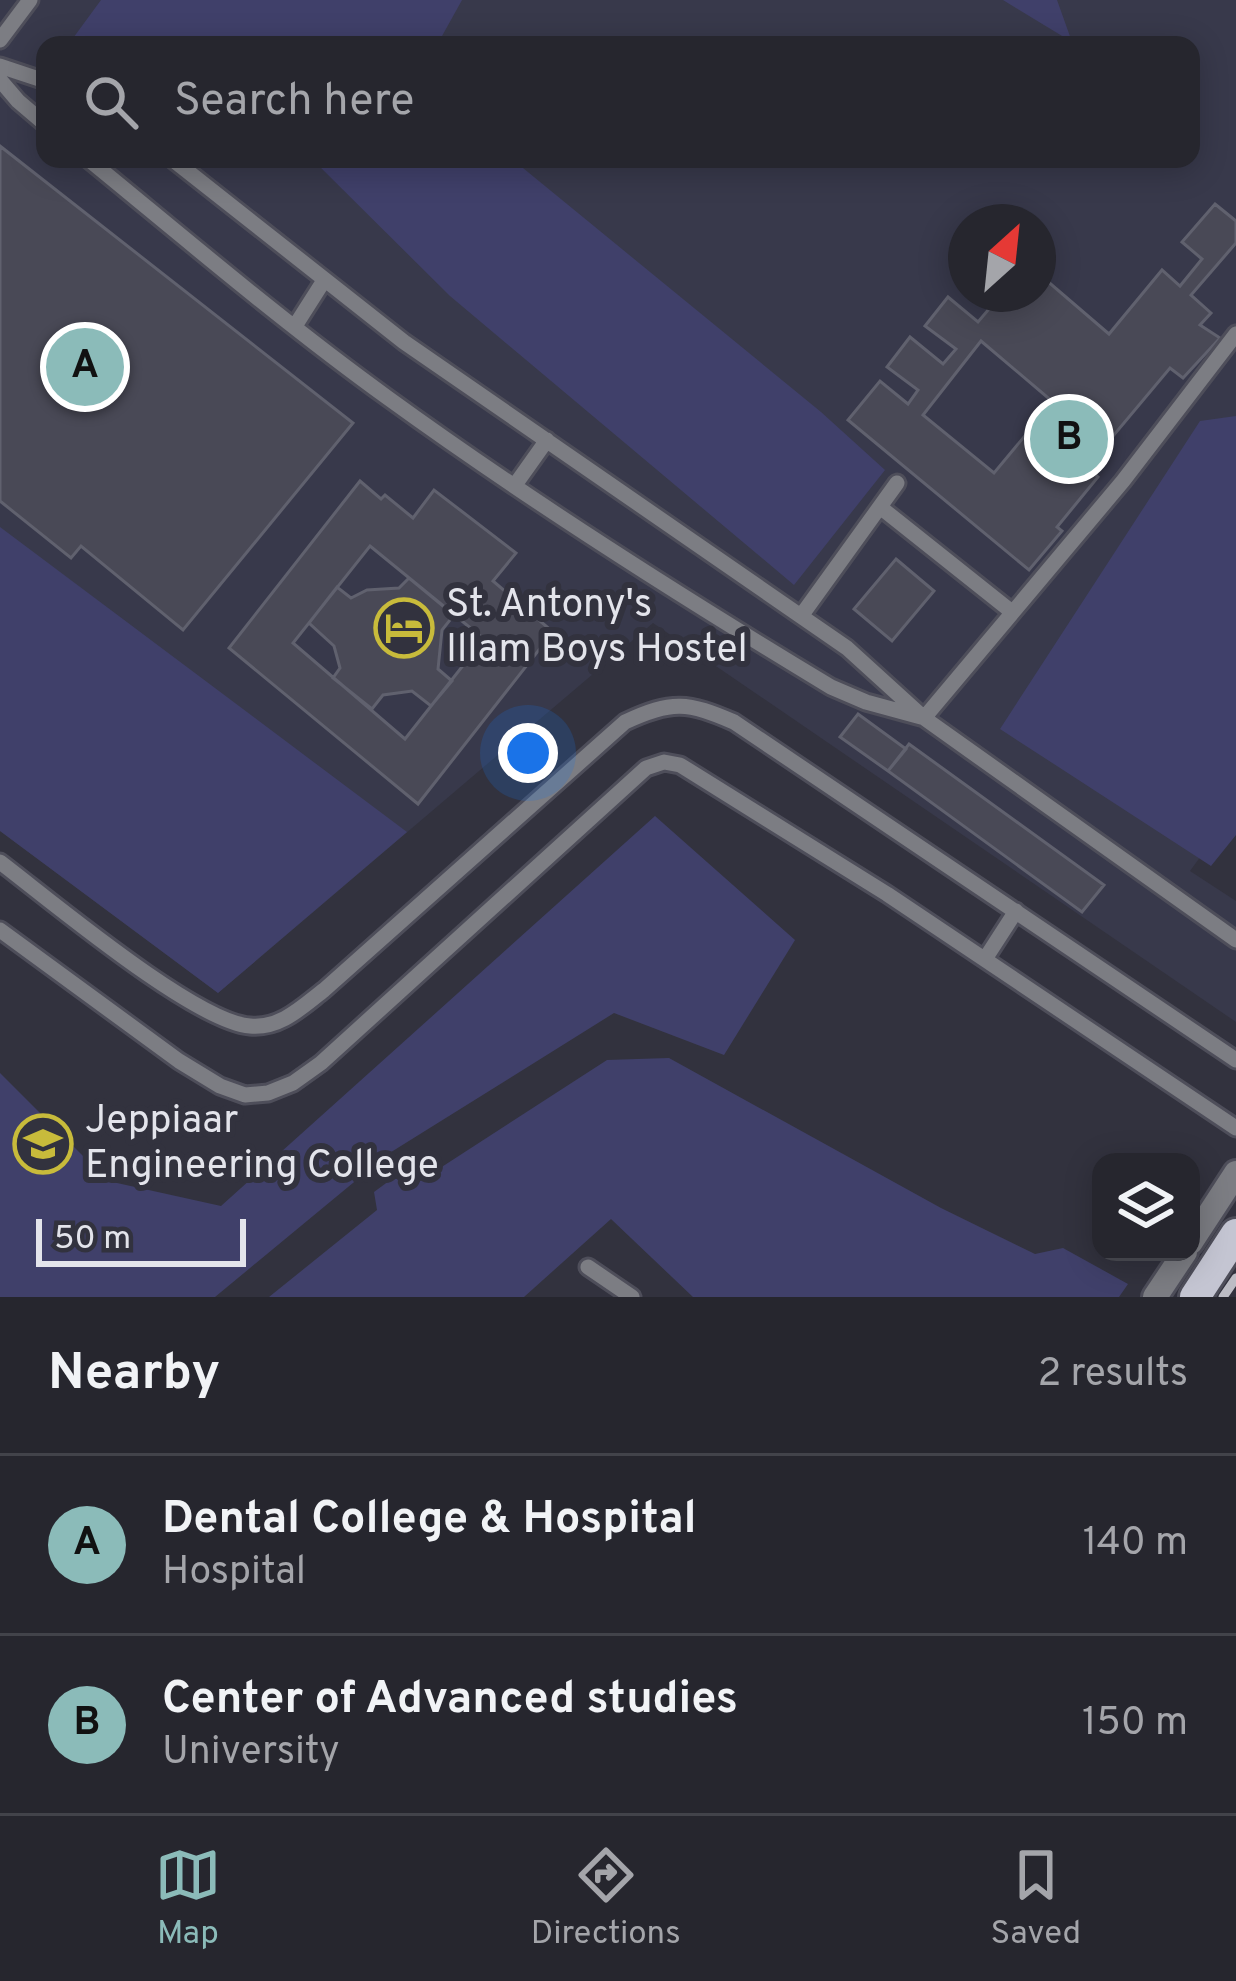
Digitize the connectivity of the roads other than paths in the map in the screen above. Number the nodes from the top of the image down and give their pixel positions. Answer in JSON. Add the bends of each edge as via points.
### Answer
{"nodes":[{"id":1,"x":30,"y":0,"type":"edge"},
{"id":2,"x":0,"y":40,"type":"edge"},
{"id":3,"x":0,"y":66,"type":"edge"},
{"id":4,"x":36,"y":78,"type":"edge"},
{"id":5,"x":0,"y":80,"type":"edge"},
{"id":6,"x":36,"y":116,"type":"edge"},
{"id":7,"x":99,"y":168,"type":"edge"},
{"id":8,"x":183,"y":168,"type":"edge"},
{"id":9,"x":323,"y":282,"type":"junction"},
{"id":10,"x":295,"y":326,"type":"junction"},
{"id":11,"x":1236,"y":334,"type":"edge"},
{"id":12,"x":547,"y":440,"type":"junction"},
{"id":13,"x":897,"y":483,"type":"dead end"},
{"id":14,"x":515,"y":484,"type":"junction"},
{"id":15,"x":880,"y":507,"type":"junction"},
{"id":16,"x":1012,"y":612,"type":"junction"},
{"id":17,"x":801,"y":616,"type":"junction"},
{"id":18,"x":924,"y":718,"type":"junction"},
{"id":19,"x":0,"y":862,"type":"edge"},
{"id":20,"x":1016,"y":911,"type":"junction"},
{"id":21,"x":0,"y":930,"type":"edge"},
{"id":22,"x":1236,"y":940,"type":"edge"},
{"id":23,"x":985,"y":959,"type":"junction"},
{"id":24,"x":1236,"y":1060,"type":"edge"},
{"id":25,"x":1236,"y":1128,"type":"edge"},
{"id":26,"x":1236,"y":1173,"type":"edge"},
{"id":27,"x":1200,"y":1228,"type":"edge"},
{"id":28,"x":1231,"y":1254,"type":"edge"},
{"id":29,"x":1179,"y":1261,"type":"edge"},
{"id":30,"x":588,"y":1268,"type":"dead end"},
{"id":31,"x":632,"y":1297,"type":"edge"},
{"id":32,"x":1155,"y":1297,"type":"edge"},
{"id":33,"x":1195,"y":1297,"type":"edge"}],
"edges":[{"from":1,"to":2,"type":"lane"},
{"from":3,"to":4,"type":"lane"},
{"from":5,"to":6,"type":"lane"},
{"from":7,"to":10,"type":"lane"},
{"from":8,"to":9,"type":"lane"},
{"from":9,"to":10,"type":"lane"},
{"from":9,"to":12,"type":"lane"},
{"from":10,"to":14,"type":"lane"},
{"from":11,"to":16,"type":"lane"},
{"from":12,"to":14,"type":"lane"},
{"from":12,"to":17,"type":"lane"},
{"from":13,"to":15,"type":"lane"},
{"from":14,"to":18,"type":"lane","via":[[831,687]]},
{"from":15,"to":16,"type":"lane"},
{"from":15,"to":17,"type":"lane"},
{"from":16,"to":18,"type":"lane"},
{"from":17,"to":18,"type":"lane","via":[[877,671]]},
{"from":18,"to":22,"type":"lane"},
{"from":19,"to":20,"type":"lane","via":[[194,1005],[253,1027],[283,1021],[625,722],[659,706],[694,705],[734,722]]},
{"from":20,"to":23,"type":"lane"},
{"from":20,"to":24,"type":"lane"},
{"from":21,"to":23,"type":"lane","via":[[179,1061],[244,1095],[268,1094],[321,1063],[612,796],[664,762]]},
{"from":23,"to":25,"type":"lane"},
{"from":26,"to":27,"type":"street"},
{"from":28,"to":33,"type":"main road"},
{"from":29,"to":32,"type":"street"},
{"from":30,"to":31,"type":"lane"}]}
